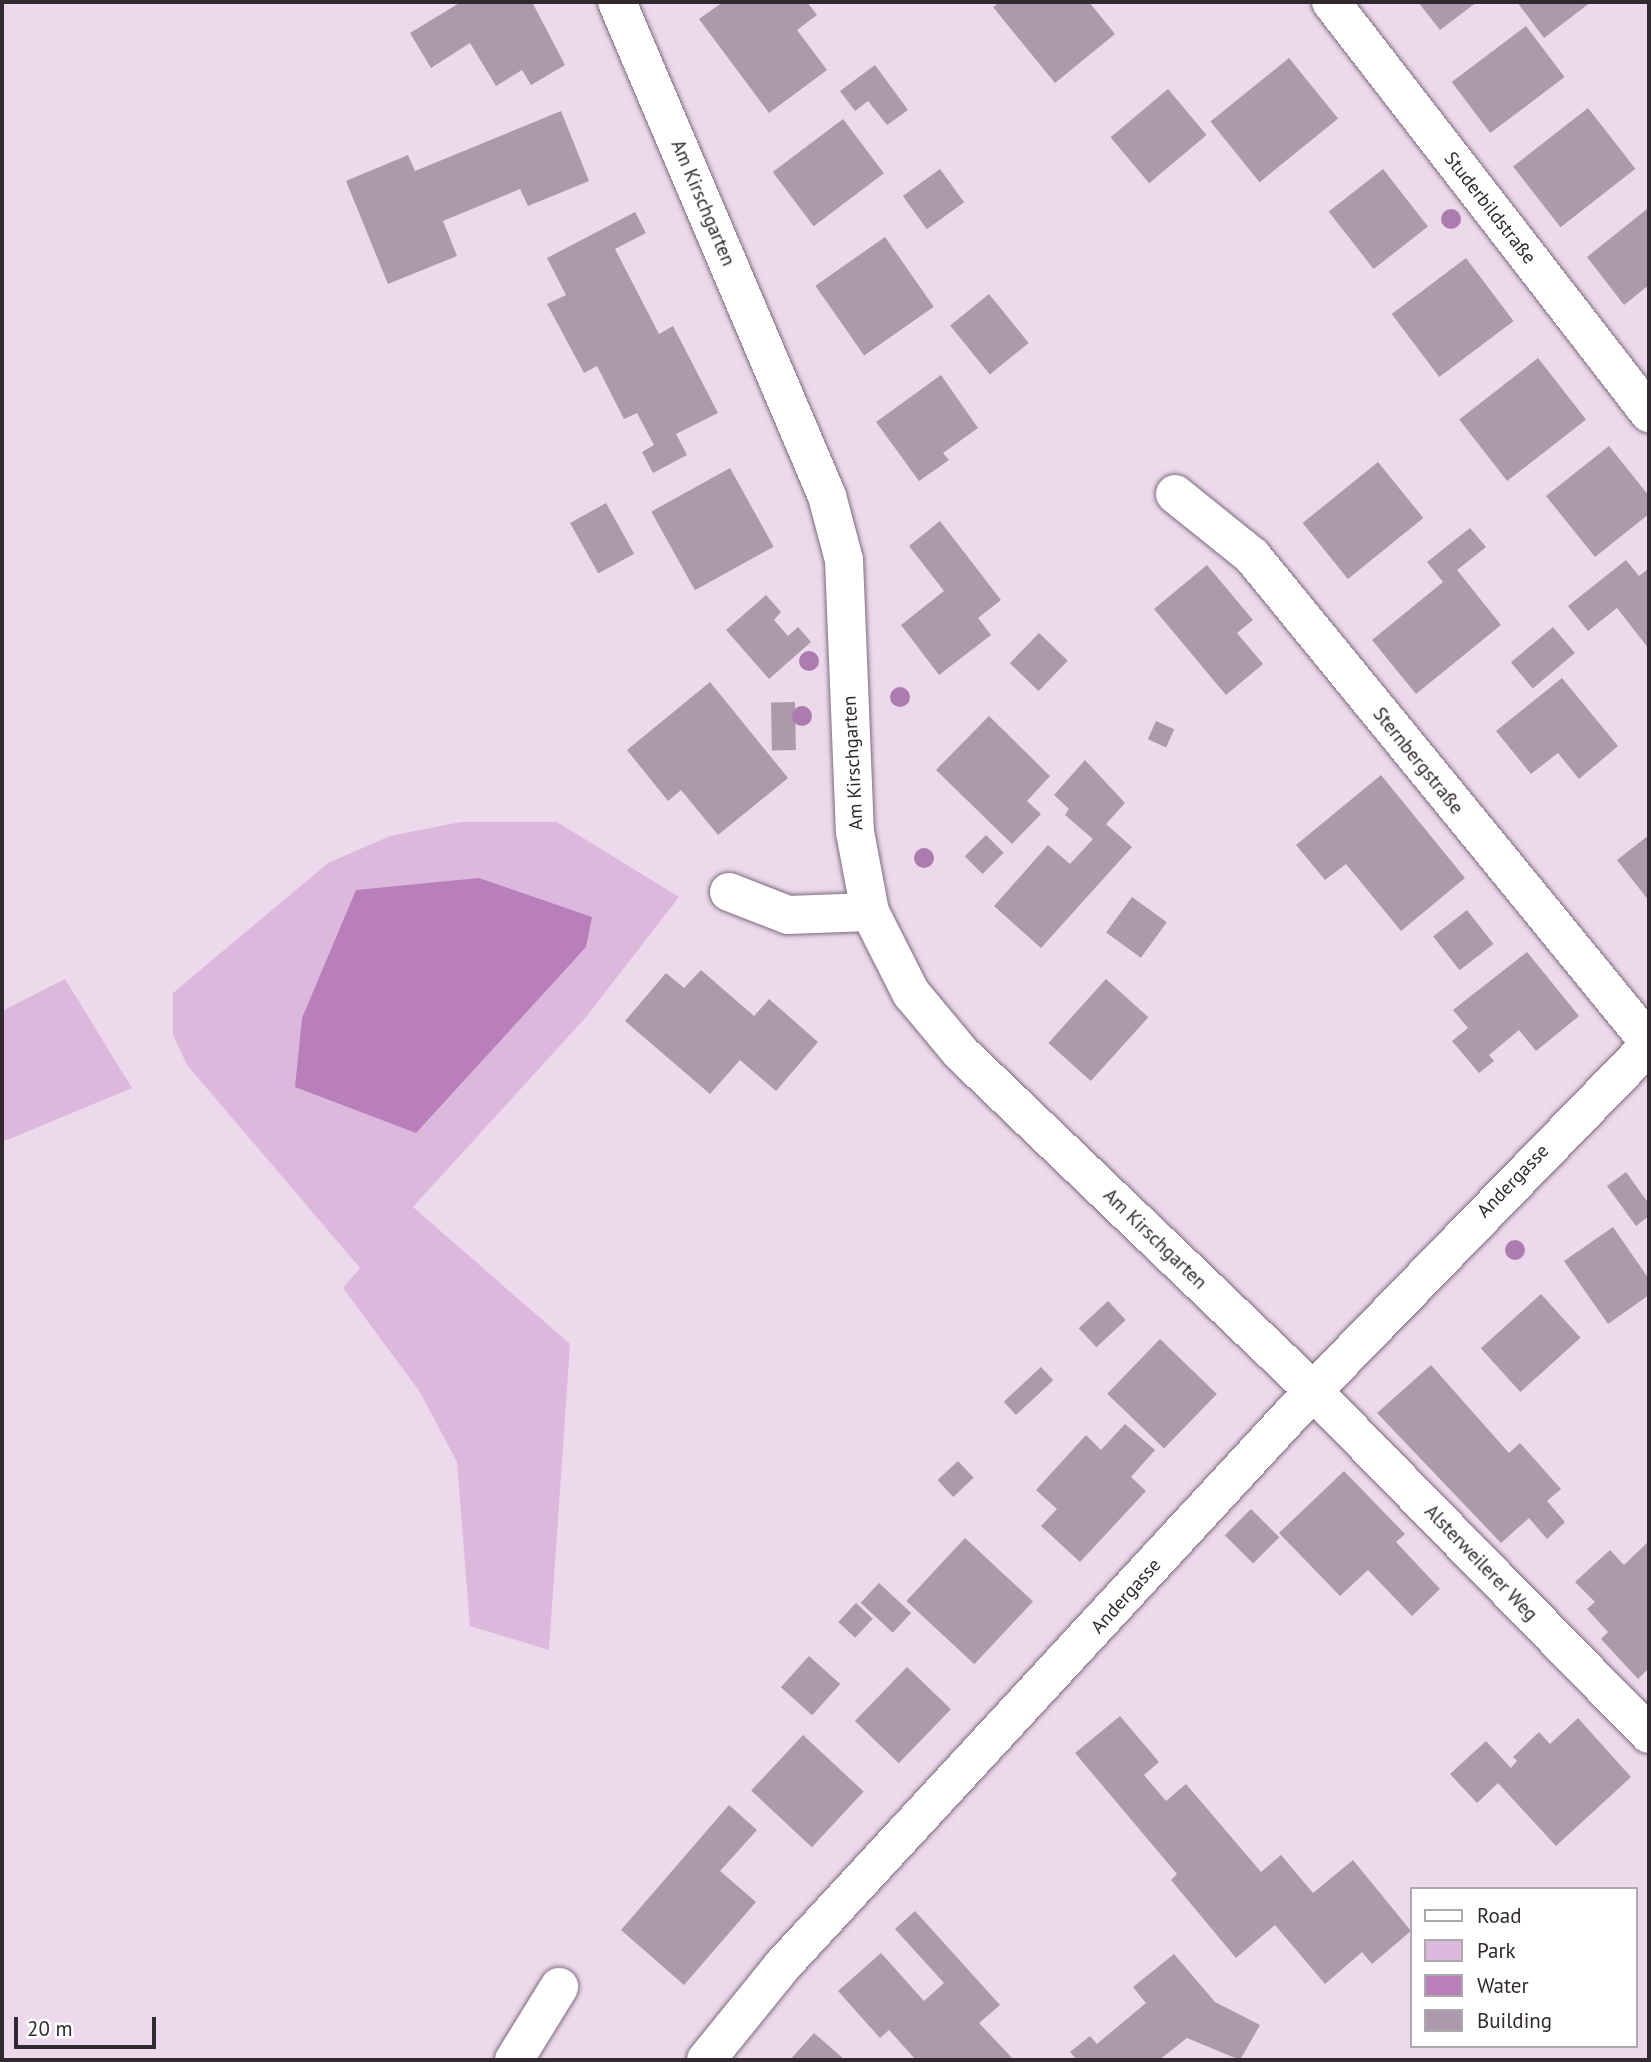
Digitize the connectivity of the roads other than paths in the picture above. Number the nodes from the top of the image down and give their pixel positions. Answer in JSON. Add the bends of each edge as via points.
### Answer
{"nodes":[{"id":1,"x":617,"y":2,"type":"edge"},
{"id":2,"x":1331,"y":2,"type":"edge"},
{"id":3,"x":1649,"y":413,"type":"edge"},
{"id":4,"x":1175,"y":494,"type":"dead end"},
{"id":5,"x":729,"y":892,"type":"dead end"},
{"id":6,"x":870,"y":912,"type":"junction"},
{"id":7,"x":1649,"y":1043,"type":"edge"},
{"id":8,"x":1313,"y":1391,"type":"junction"},
{"id":9,"x":1649,"y":1734,"type":"edge"},
{"id":10,"x":559,"y":1987,"type":"dead end"},
{"id":11,"x":514,"y":2060,"type":"edge"},
{"id":12,"x":706,"y":2060,"type":"edge"}],
"edges":[{"from":1,"to":6,"type":"street","name":"Am Kirschgarten","via":[[827,496],[844,560],[855,832]]},
{"from":2,"to":3,"type":"street","name":"Studerbildstraße"},
{"from":4,"to":7,"type":"street","name":"Sternbergstraße","via":[[1252,556]]},
{"from":5,"to":6,"type":"street","via":[[788,915]]},
{"from":6,"to":8,"type":"street","name":"Am Kirschgarten","via":[[911,993],[961,1053]]},
{"from":7,"to":8,"type":"street","name":"Andergasse"},
{"from":8,"to":9,"type":"street","name":"Alsterweilerer Weg"},
{"from":8,"to":12,"type":"street","name":"Andergasse","via":[[782,1966]]},
{"from":10,"to":11,"type":"street"}]}
